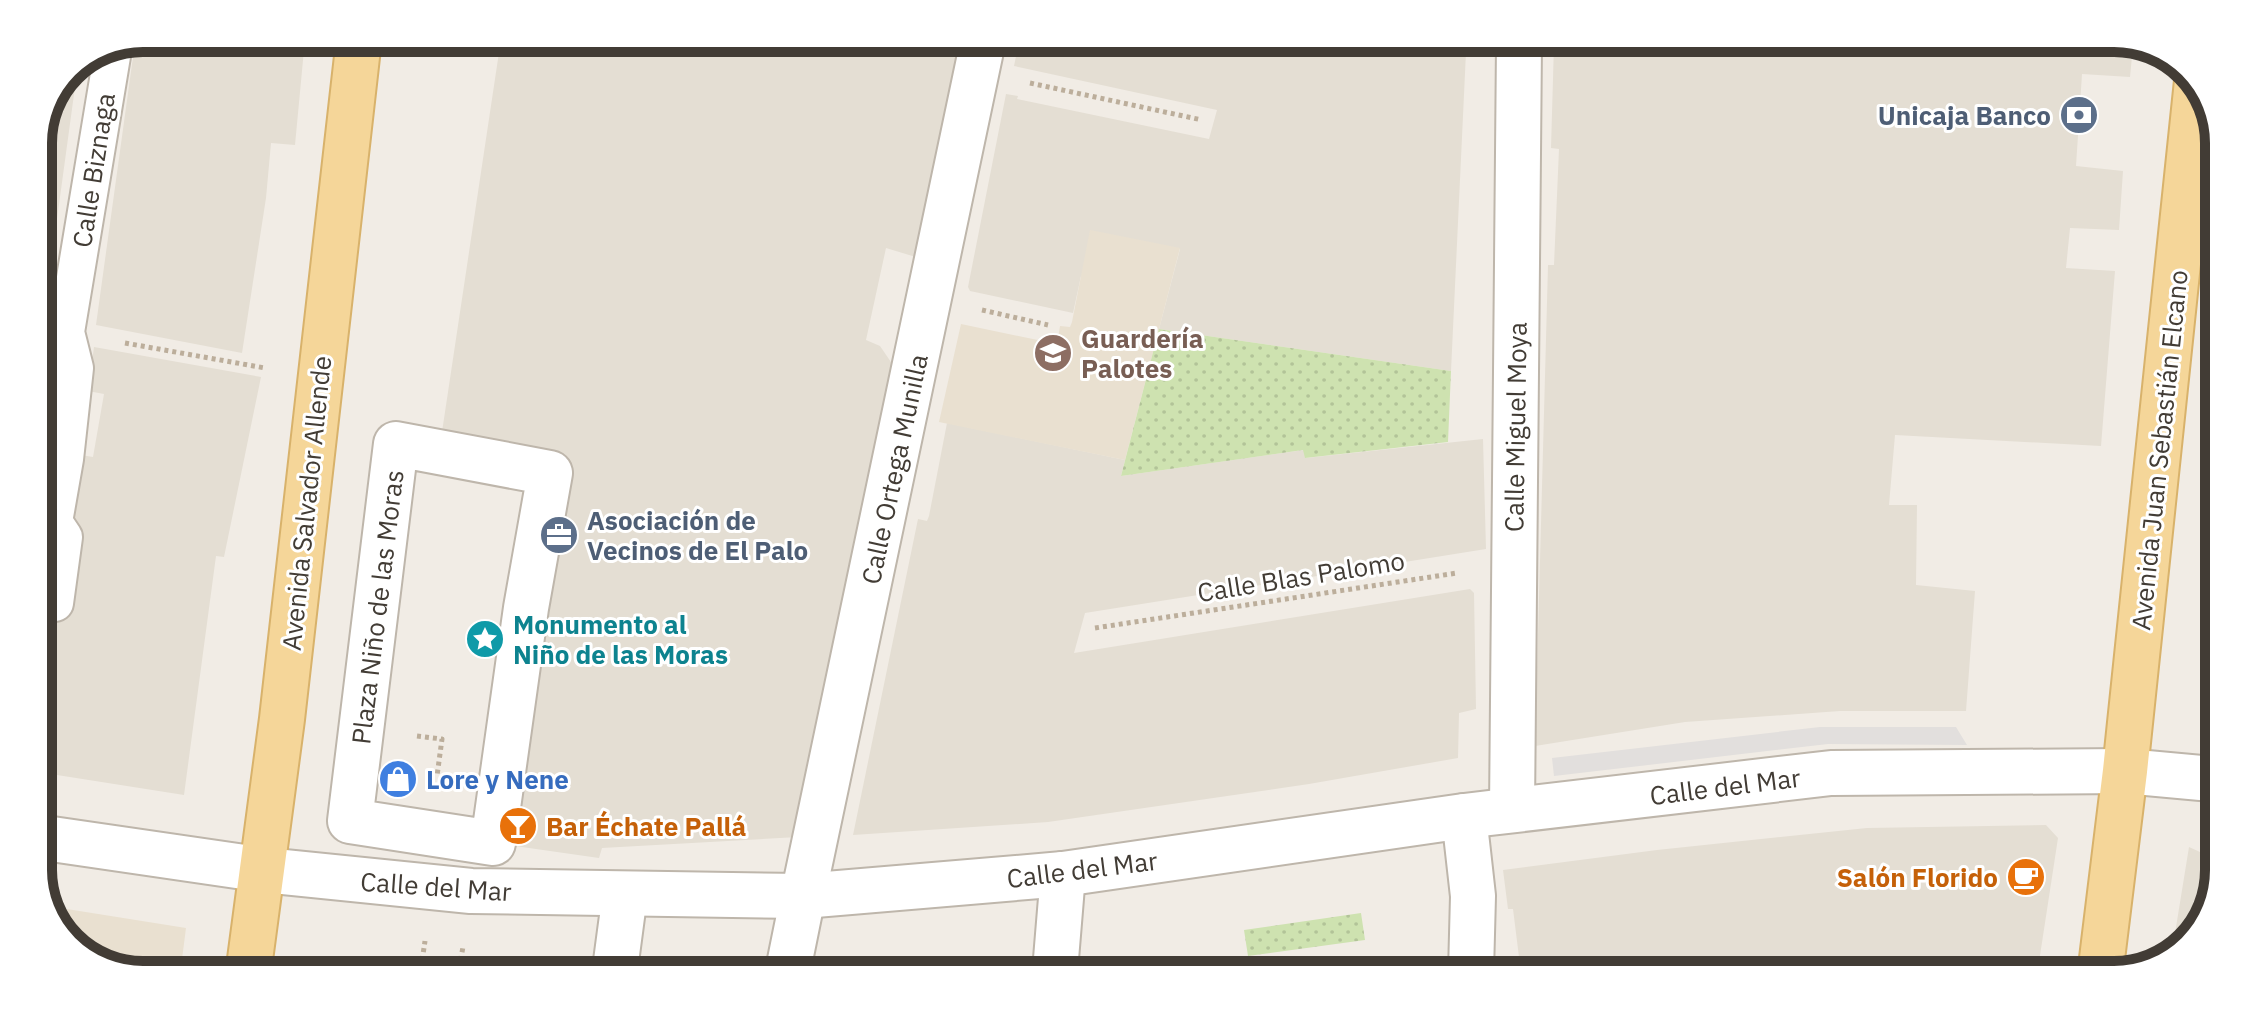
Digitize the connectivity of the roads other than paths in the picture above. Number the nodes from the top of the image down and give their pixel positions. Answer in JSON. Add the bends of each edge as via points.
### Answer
{"nodes":[{"id":1,"x":358,"y":52,"type":"edge"},
{"id":2,"x":1519,"y":52,"type":"edge"},
{"id":3,"x":981,"y":57,"type":"edge"},
{"id":4,"x":112,"y":58,"type":"edge"},
{"id":5,"x":2195,"y":102,"type":"edge"},
{"id":6,"x":52,"y":603,"type":"edge"},
{"id":7,"x":2125,"y":771,"type":"junction"},
{"id":8,"x":2205,"y":778,"type":"edge"},
{"id":9,"x":1512,"y":810,"type":"junction"},
{"id":10,"x":1464,"y":816,"type":"junction"},
{"id":11,"x":52,"y":839,"type":"edge"},
{"id":12,"x":493,"y":843,"type":"joint"},
{"id":13,"x":264,"y":870,"type":"junction"},
{"id":14,"x":1063,"y":874,"type":"junction"},
{"id":15,"x":625,"y":894,"type":"junction"},
{"id":16,"x":803,"y":896,"type":"junction"},
{"id":17,"x":250,"y":961,"type":"edge"},
{"id":18,"x":616,"y":961,"type":"edge"},
{"id":19,"x":790,"y":961,"type":"edge"},
{"id":20,"x":1056,"y":961,"type":"edge"},
{"id":21,"x":1471,"y":961,"type":"edge"},
{"id":22,"x":2102,"y":961,"type":"edge"}],
"edges":[{"from":1,"to":13,"type":"main road","name":"Avenida Salvador Allende"},
{"from":2,"to":9,"type":"street","name":"Calle Miguel Moya"},
{"from":3,"to":16,"type":"street","name":"Calle Ortega Munilla"},
{"from":4,"to":6,"type":"lane","name":"Calle Biznaga","via":[[66,332],[75,368],[54,522],[64,537]]},
{"from":5,"to":7,"type":"main road","name":"Avenida Juan Sebastián Elcano"},
{"from":7,"to":8,"type":"street","name":"Calle del Mar"},
{"from":7,"to":9,"type":"street","name":"Calle del Mar","via":[[1831,773]]},
{"from":7,"to":22,"type":"main road","name":"Avenida Juan Sebastián Elcano"},
{"from":9,"to":10,"type":"street","name":"Calle del Mar"},
{"from":10,"to":14,"type":"street","name":"Calle del Mar"},
{"from":10,"to":21,"type":"street","via":[[1473,896]]},
{"from":11,"to":13,"type":"street","name":"Calle del Mar"},
{"from":12,"to":12,"type":"street","name":"Plaza Niño de las Moras","via":[[350,821],[396,444],[550,473]]},
{"from":13,"to":15,"type":"street","name":"Calle del Mar","via":[[471,891]]},
{"from":13,"to":17,"type":"main road","name":"Avenida Salvador Allende"},
{"from":14,"to":16,"type":"street","name":"Calle del Mar"},
{"from":14,"to":20,"type":"street"},
{"from":15,"to":16,"type":"street","name":"Calle del Mar"},
{"from":15,"to":18,"type":"street"},
{"from":16,"to":19,"type":"street","name":"Calle Ortega Munilla"}]}
